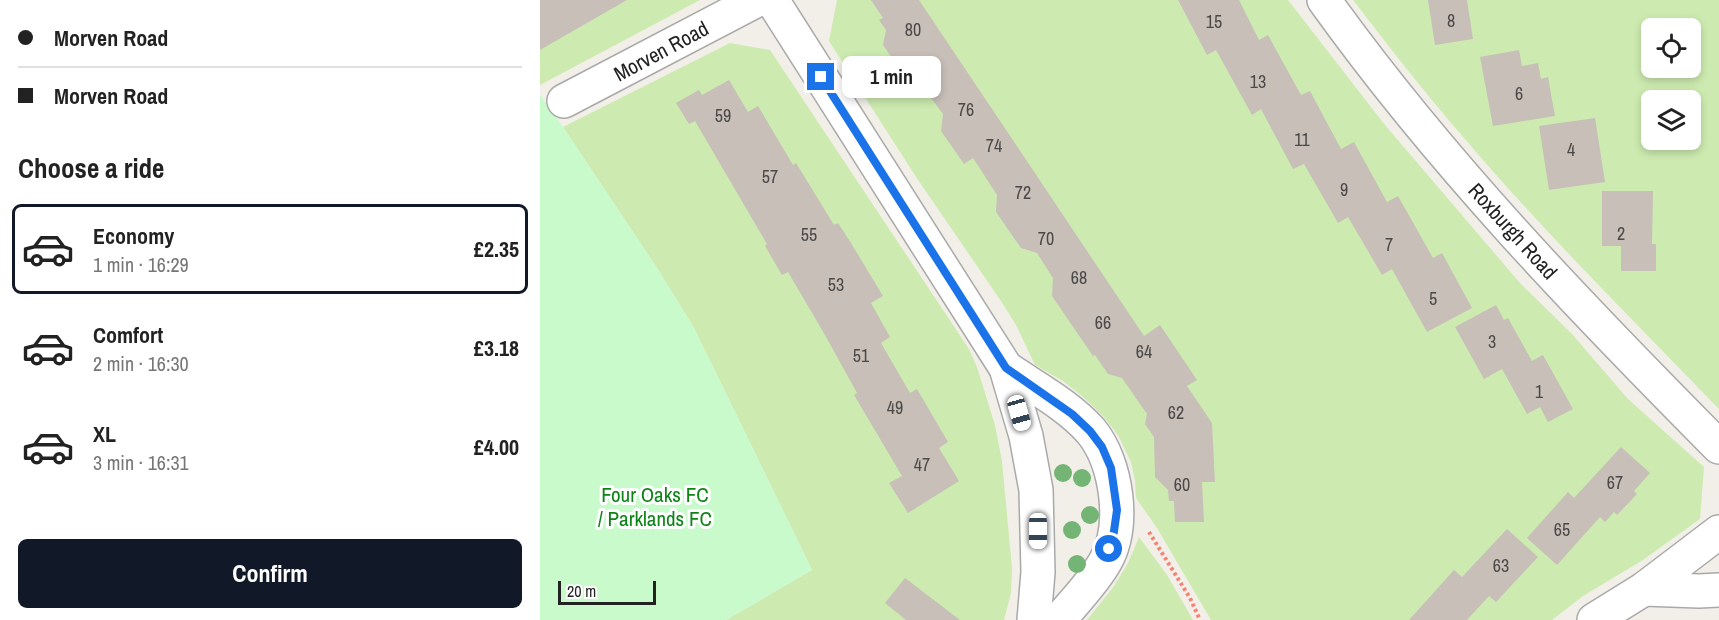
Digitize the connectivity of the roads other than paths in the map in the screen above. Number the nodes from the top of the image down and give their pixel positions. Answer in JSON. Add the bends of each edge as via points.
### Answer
{"nodes":[{"id":1,"x":757,"y":0,"type":"edge"},
{"id":2,"x":772,"y":0,"type":"edge"},
{"id":3,"x":1324,"y":0,"type":"edge"},
{"id":4,"x":564,"y":101,"type":"dead end"},
{"id":5,"x":1006,"y":368,"type":"junction"},
{"id":6,"x":1719,"y":447,"type":"edge"},
{"id":7,"x":1719,"y":532,"type":"edge"},
{"id":8,"x":1644,"y":589,"type":"junction"},
{"id":9,"x":1719,"y":590,"type":"edge"},
{"id":10,"x":1034,"y":620,"type":"edge"},
{"id":11,"x":1059,"y":620,"type":"edge"},
{"id":12,"x":1594,"y":620,"type":"edge"}],
"edges":[{"from":1,"to":4,"type":"street","name":"Morven Road"},
{"from":2,"to":5,"type":"street"},
{"from":3,"to":6,"type":"street","name":"Roxburgh Road","via":[[1442,152],[1601,329]]},
{"from":5,"to":10,"type":"street","via":[[1026,436],[1036,490],[1038,572]]},
{"from":5,"to":11,"type":"street","via":[[1090,431],[1111,468],[1117,510],[1106,561]]},
{"from":7,"to":8,"type":"street"},
{"from":8,"to":9,"type":"street"},
{"from":8,"to":12,"type":"street"}]}
